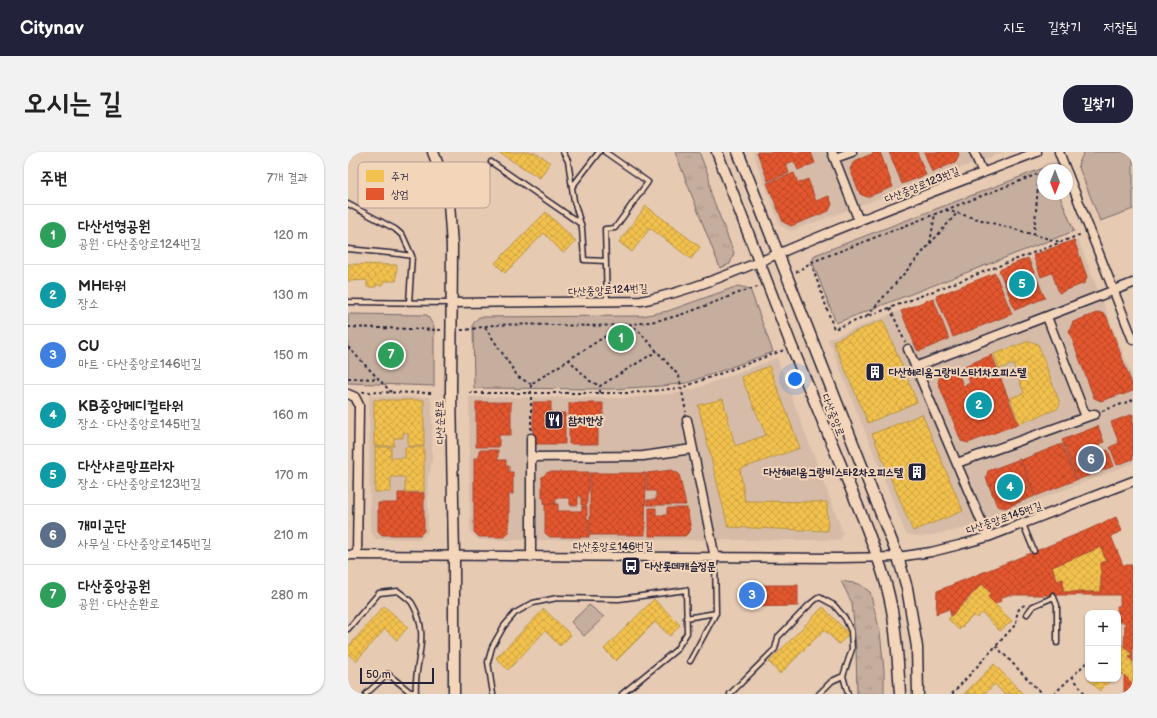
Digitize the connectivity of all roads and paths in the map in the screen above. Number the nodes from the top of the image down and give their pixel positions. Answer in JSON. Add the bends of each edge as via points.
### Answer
{"nodes":[{"id":1,"x":433,"y":152,"type":"edge"},
{"id":2,"x":563,"y":152,"type":"edge"},
{"id":3,"x":599,"y":152,"type":"edge"},
{"id":4,"x":605,"y":152,"type":"edge"},
{"id":5,"x":717,"y":152,"type":"edge"},
{"id":6,"x":738,"y":152,"type":"edge"},
{"id":7,"x":852,"y":152,"type":"edge"},
{"id":8,"x":974,"y":152,"type":"edge"},
{"id":9,"x":1037,"y":152,"type":"edge"},
{"id":10,"x":1059,"y":152,"type":"edge"},
{"id":11,"x":834,"y":155,"type":"edge"},
{"id":12,"x":437,"y":162,"type":"edge"},
{"id":13,"x":491,"y":162,"type":"dead end"},
{"id":14,"x":1064,"y":164,"type":"edge"},
{"id":15,"x":983,"y":173,"type":"junction"},
{"id":16,"x":572,"y":187,"type":"junction"},
{"id":17,"x":1073,"y":187,"type":"edge"},
{"id":18,"x":1037,"y":198,"type":"edge"},
{"id":19,"x":348,"y":204,"type":"edge"},
{"id":20,"x":449,"y":208,"type":"edge"},
{"id":21,"x":946,"y":210,"type":"dead end"},
{"id":22,"x":957,"y":213,"type":"junction"},
{"id":23,"x":935,"y":214,"type":"dead end"},
{"id":24,"x":860,"y":222,"type":"junction"},
{"id":25,"x":581,"y":224,"type":"junction"},
{"id":26,"x":1090,"y":231,"type":"junction"},
{"id":27,"x":1034,"y":235,"type":"junction"},
{"id":28,"x":1061,"y":242,"type":"junction"},
{"id":29,"x":930,"y":244,"type":"junction"},
{"id":30,"x":348,"y":249,"type":"edge"},
{"id":31,"x":778,"y":254,"type":"junction"},
{"id":32,"x":412,"y":256,"type":"junction"},
{"id":33,"x":606,"y":261,"type":"junction"},
{"id":34,"x":759,"y":263,"type":"junction"},
{"id":35,"x":810,"y":263,"type":"dead end"},
{"id":36,"x":1133,"y":283,"type":"edge"},
{"id":37,"x":1113,"y":291,"type":"junction"},
{"id":38,"x":348,"y":302,"type":"edge"},
{"id":39,"x":607,"y":302,"type":"junction"},
{"id":40,"x":409,"y":303,"type":"junction"},
{"id":41,"x":452,"y":303,"type":"junction"},
{"id":42,"x":890,"y":308,"type":"junction"},
{"id":43,"x":866,"y":318,"type":"junction"},
{"id":44,"x":1046,"y":318,"type":"junction"},
{"id":45,"x":485,"y":327,"type":"dead end"},
{"id":46,"x":1133,"y":340,"type":"edge"},
{"id":47,"x":348,"y":347,"type":"edge"},
{"id":48,"x":792,"y":347,"type":"junction"},
{"id":49,"x":908,"y":349,"type":"joint"},
{"id":50,"x":657,"y":351,"type":"junction"},
{"id":51,"x":568,"y":359,"type":"junction"},
{"id":52,"x":915,"y":367,"type":"junction"},
{"id":53,"x":348,"y":378,"type":"edge"},
{"id":54,"x":379,"y":379,"type":"junction"},
{"id":55,"x":531,"y":384,"type":"junction"},
{"id":56,"x":600,"y":386,"type":"junction"},
{"id":57,"x":681,"y":388,"type":"junction"},
{"id":58,"x":391,"y":392,"type":"junction"},
{"id":59,"x":432,"y":393,"type":"dead end"},
{"id":60,"x":469,"y":393,"type":"dead end"},
{"id":61,"x":531,"y":393,"type":"junction"},
{"id":62,"x":600,"y":393,"type":"junction"},
{"id":63,"x":351,"y":396,"type":"edge"},
{"id":64,"x":1133,"y":400,"type":"edge"},
{"id":65,"x":1095,"y":414,"type":"joint"},
{"id":66,"x":1086,"y":417,"type":"junction"},
{"id":67,"x":687,"y":420,"type":"joint"},
{"id":68,"x":531,"y":438,"type":"joint"},
{"id":69,"x":692,"y":449,"type":"junction"},
{"id":70,"x":532,"y":457,"type":"junction"},
{"id":71,"x":957,"y":463,"type":"junction"},
{"id":72,"x":1133,"y":481,"type":"edge"},
{"id":73,"x":1023,"y":524,"type":"junction"},
{"id":74,"x":988,"y":537,"type":"junction"},
{"id":75,"x":1034,"y":552,"type":"dead end"},
{"id":76,"x":348,"y":555,"type":"edge"},
{"id":77,"x":358,"y":555,"type":"junction"},
{"id":78,"x":454,"y":556,"type":"junction"},
{"id":79,"x":898,"y":556,"type":"junction"},
{"id":80,"x":531,"y":557,"type":"junction"},
{"id":81,"x":878,"y":557,"type":"junction"},
{"id":82,"x":715,"y":558,"type":"junction"},
{"id":83,"x":1031,"y":608,"type":"junction"},
{"id":84,"x":716,"y":613,"type":"junction"},
{"id":85,"x":1027,"y":614,"type":"dead end"},
{"id":86,"x":686,"y":618,"type":"junction"},
{"id":87,"x":348,"y":629,"type":"edge"},
{"id":88,"x":1057,"y":643,"type":"dead end"},
{"id":89,"x":996,"y":646,"type":"junction"},
{"id":90,"x":690,"y":661,"type":"dead end"},
{"id":91,"x":1085,"y":664,"type":"edge"},
{"id":92,"x":843,"y":676,"type":"junction"},
{"id":93,"x":1072,"y":676,"type":"junction"},
{"id":94,"x":416,"y":693,"type":"edge"},
{"id":95,"x":366,"y":694,"type":"edge"},
{"id":96,"x":454,"y":694,"type":"edge"},
{"id":97,"x":493,"y":694,"type":"edge"},
{"id":98,"x":622,"y":694,"type":"edge"},
{"id":99,"x":730,"y":694,"type":"edge"},
{"id":100,"x":819,"y":694,"type":"edge"},
{"id":101,"x":848,"y":694,"type":"edge"},
{"id":102,"x":900,"y":694,"type":"edge"},
{"id":103,"x":918,"y":694,"type":"edge"},
{"id":104,"x":952,"y":694,"type":"edge"},
{"id":105,"x":1042,"y":694,"type":"edge"},
{"id":106,"x":1054,"y":694,"type":"edge"},
{"id":107,"x":1085,"y":694,"type":"edge"}],
"edges":[{"from":1,"to":12,"type":"street","name":"다산순환로"},
{"from":2,"to":16,"type":"lane","via":[[568,161]]},
{"from":3,"to":16,"type":"lane"},
{"from":4,"to":33,"type":"lane","via":[[648,182],[615,228],[605,228]]},
{"from":5,"to":34,"type":"street","name":"다산중앙로"},
{"from":6,"to":31,"type":"street","name":"다산중앙로"},
{"from":7,"to":11,"type":"street"},
{"from":8,"to":15,"type":"street"},
{"from":9,"to":15,"type":"street","name":"다산중앙로123번길"},
{"from":10,"to":14,"type":"street"},
{"from":11,"to":24,"type":"street"},
{"from":13,"to":25,"type":"lane"},
{"from":15,"to":24,"type":"street","name":"다산중앙로123번길"},
{"from":16,"to":25,"type":"lane"},
{"from":17,"to":26,"type":"street"},
{"from":18,"to":27,"type":"path"},
{"from":19,"to":32,"type":"lane","via":[[403,236]]},
{"from":20,"to":41,"type":"street","name":"다산순환로"},
{"from":21,"to":22,"type":"path"},
{"from":22,"to":27,"type":"path"},
{"from":22,"to":29,"type":"path"},
{"from":23,"to":29,"type":"path"},
{"from":24,"to":31,"type":"street","name":"다산중앙로123번길"},
{"from":25,"to":33,"type":"lane","via":[[584,260]]},
{"from":26,"to":28,"type":"path"},
{"from":26,"to":37,"type":"street"},
{"from":27,"to":28,"type":"path"},
{"from":28,"to":42,"type":"path"},
{"from":29,"to":43,"type":"path"},
{"from":30,"to":32,"type":"lane"},
{"from":31,"to":34,"type":"street","name":"다산중앙로123번길"},
{"from":31,"to":79,"type":"street","name":"다산중앙로"},
{"from":32,"to":40,"type":"lane"},
{"from":33,"to":39,"type":"lane"},
{"from":34,"to":39,"type":"street","name":"다산중앙로124번길","via":[[663,297],[641,302]]},
{"from":34,"to":48,"type":"street","name":"다산중앙로"},
{"from":35,"to":43,"type":"path","via":[[834,329]]},
{"from":36,"to":37,"type":"street"},
{"from":37,"to":44,"type":"street"},
{"from":37,"to":46,"type":"street"},
{"from":38,"to":40,"type":"lane"},
{"from":39,"to":41,"type":"street","name":"다산중앙로124번길"},
{"from":40,"to":41,"type":"lane"},
{"from":41,"to":78,"type":"street","name":"다산순환로"},
{"from":42,"to":43,"type":"path"},
{"from":42,"to":49,"type":"path"},
{"from":44,"to":52,"type":"street"},
{"from":44,"to":66,"type":"street"},
{"from":45,"to":55,"type":"path","via":[[518,377]]},
{"from":47,"to":54,"type":"path"},
{"from":48,"to":57,"type":"path"},
{"from":48,"to":81,"type":"street","name":"다산중앙로"},
{"from":49,"to":52,"type":"street"},
{"from":50,"to":51,"type":"path","via":[[637,329],[626,324]]},
{"from":50,"to":56,"type":"path"},
{"from":50,"to":57,"type":"path","via":[[679,376]]},
{"from":51,"to":55,"type":"path"},
{"from":51,"to":56,"type":"path","via":[[590,381]]},
{"from":52,"to":71,"type":"street"},
{"from":53,"to":54,"type":"path"},
{"from":54,"to":58,"type":"path"},
{"from":55,"to":61,"type":"path"},
{"from":56,"to":62,"type":"path"},
{"from":57,"to":62,"type":"path"},
{"from":57,"to":67,"type":"path"},
{"from":58,"to":59,"type":"path"},
{"from":58,"to":63,"type":"path","via":[[361,392]]},
{"from":60,"to":61,"type":"path"},
{"from":61,"to":62,"type":"path"},
{"from":61,"to":68,"type":"path"},
{"from":63,"to":77,"type":"street","via":[[359,405]]},
{"from":64,"to":65,"type":"path"},
{"from":65,"to":66,"type":"street"},
{"from":66,"to":71,"type":"street"},
{"from":67,"to":69,"type":"street"},
{"from":68,"to":70,"type":"street"},
{"from":69,"to":70,"type":"street","via":[[642,456]]},
{"from":69,"to":82,"type":"street"},
{"from":70,"to":80,"type":"street"},
{"from":71,"to":74,"type":"street"},
{"from":72,"to":73,"type":"street","name":"다산중앙로145번길"},
{"from":73,"to":74,"type":"street","name":"다산중앙로145번길"},
{"from":73,"to":75,"type":"lane"},
{"from":74,"to":79,"type":"street","name":"다산중앙로145번길","via":[[931,552]]},
{"from":76,"to":77,"type":"street","name":"다산중앙로146번길"},
{"from":77,"to":78,"type":"street","name":"다산중앙로146번길"},
{"from":78,"to":80,"type":"street","name":"다산중앙로146번길"},
{"from":78,"to":96,"type":"street","name":"다산순환로"},
{"from":79,"to":81,"type":"street","name":"다산중앙로145번길"},
{"from":79,"to":103,"type":"street","name":"다산중앙로","via":[[918,647]]},
{"from":80,"to":82,"type":"street","name":"다산중앙로146번길"},
{"from":81,"to":82,"type":"street","name":"다산중앙로146번길"},
{"from":81,"to":102,"type":"street","name":"다산중앙로","via":[[891,604],[898,646]]},
{"from":82,"to":84,"type":"lane"},
{"from":83,"to":85,"type":"lane"},
{"from":83,"to":88,"type":"lane","via":[[1053,596],[1057,605]]},
{"from":83,"to":89,"type":"path","via":[[1026,605],[1017,610],[1016,624]]},
{"from":84,"to":86,"type":"lane"},
{"from":84,"to":90,"type":"lane"},
{"from":86,"to":97,"type":"lane","via":[[686,590],[618,599],[557,598],[533,603],[515,613],[492,647],[488,662]]},
{"from":86,"to":98,"type":"lane","via":[[687,633],[676,650]]},
{"from":87,"to":94,"type":"lane","via":[[379,593],[398,592],[412,602],[419,620],[422,639]]},
{"from":89,"to":104,"type":"path"},
{"from":89,"to":105,"type":"path"},
{"from":91,"to":93,"type":"path"},
{"from":92,"to":99,"type":"lane","via":[[852,649],[851,631],[845,618],[834,605],[819,597],[778,638],[775,649]]},
{"from":92,"to":100,"type":"lane","via":[[832,681]]},
{"from":92,"to":101,"type":"lane"},
{"from":93,"to":106,"type":"path"},
{"from":93,"to":107,"type":"path"},
{"from":94,"to":95,"type":"lane","via":[[410,692],[388,674]]}]}
